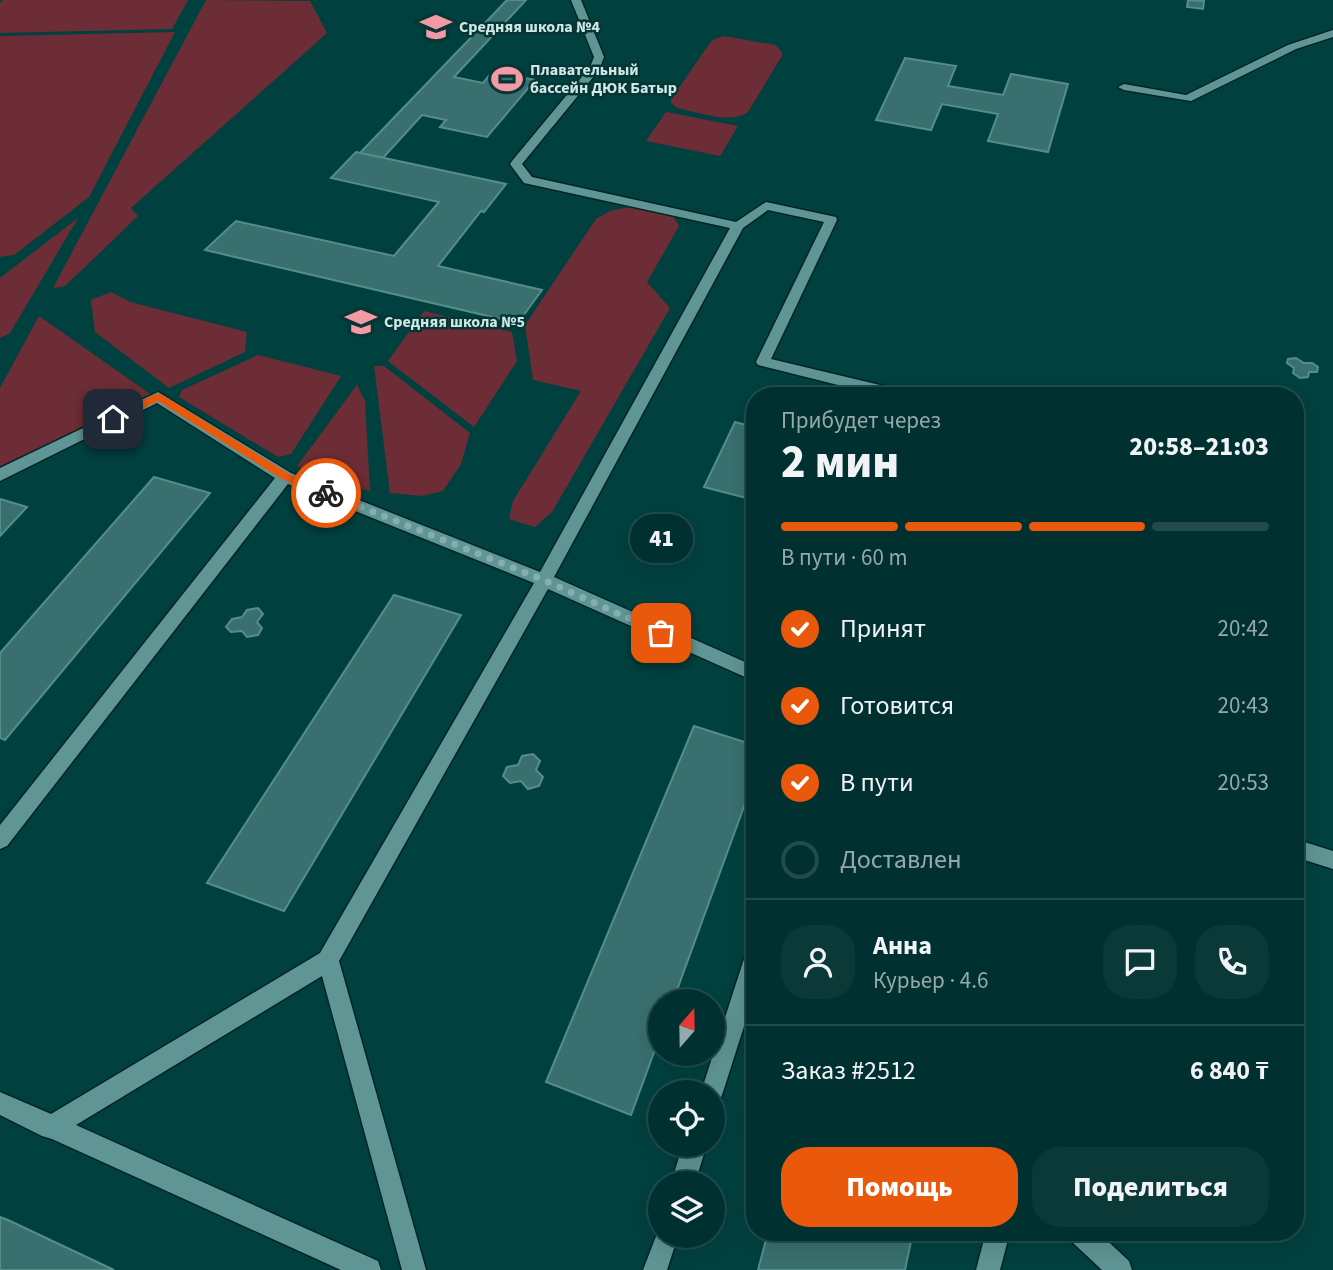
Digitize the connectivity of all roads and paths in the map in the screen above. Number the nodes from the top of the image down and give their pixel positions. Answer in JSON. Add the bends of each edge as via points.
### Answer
{"nodes":[{"id":1,"x":576,"y":0,"type":"edge"},
{"id":2,"x":1333,"y":33,"type":"edge"},
{"id":3,"x":1124,"y":87,"type":"dead end"},
{"id":4,"x":738,"y":226,"type":"junction"},
{"id":5,"x":867,"y":387,"type":"edge"},
{"id":6,"x":0,"y":475,"type":"edge"},
{"id":7,"x":285,"y":477,"type":"junction"},
{"id":8,"x":544,"y":580,"type":"junction"},
{"id":9,"x":746,"y":670,"type":"edge"},
{"id":10,"x":0,"y":840,"type":"edge"},
{"id":11,"x":1304,"y":851,"type":"edge"},
{"id":12,"x":1333,"y":860,"type":"edge"},
{"id":13,"x":328,"y":960,"type":"junction"},
{"id":14,"x":746,"y":998,"type":"edge"},
{"id":15,"x":716,"y":1080,"type":"edge"},
{"id":16,"x":0,"y":1103,"type":"edge"},
{"id":17,"x":50,"y":1128,"type":"junction"},
{"id":18,"x":996,"y":1241,"type":"edge"},
{"id":19,"x":1090,"y":1241,"type":"edge"},
{"id":20,"x":662,"y":1248,"type":"edge"},
{"id":21,"x":369,"y":1270,"type":"edge"},
{"id":22,"x":414,"y":1270,"type":"edge"},
{"id":23,"x":654,"y":1270,"type":"edge"},
{"id":24,"x":988,"y":1270,"type":"edge"},
{"id":25,"x":1121,"y":1270,"type":"edge"}],
"edges":[{"from":1,"to":4,"type":"lane","via":[[599,57],[595,68],[516,164],[528,180]]},
{"from":2,"to":3,"type":"lane","via":[[1292,47],[1187,99]]},
{"from":4,"to":5,"type":"lane","via":[[766,206],[831,220],[763,362]]},
{"from":4,"to":8,"type":"lane"},
{"from":6,"to":7,"type":"lane","via":[[158,397]]},
{"from":7,"to":8,"type":"lane"},
{"from":7,"to":10,"type":"lane"},
{"from":8,"to":9,"type":"lane"},
{"from":8,"to":13,"type":"lane"},
{"from":11,"to":12,"type":"lane"},
{"from":13,"to":17,"type":"lane"},
{"from":13,"to":22,"type":"lane"},
{"from":14,"to":15,"type":"lane"},
{"from":16,"to":17,"type":"lane"},
{"from":17,"to":21,"type":"lane"},
{"from":18,"to":24,"type":"lane"},
{"from":19,"to":25,"type":"lane"},
{"from":20,"to":23,"type":"lane"}]}
